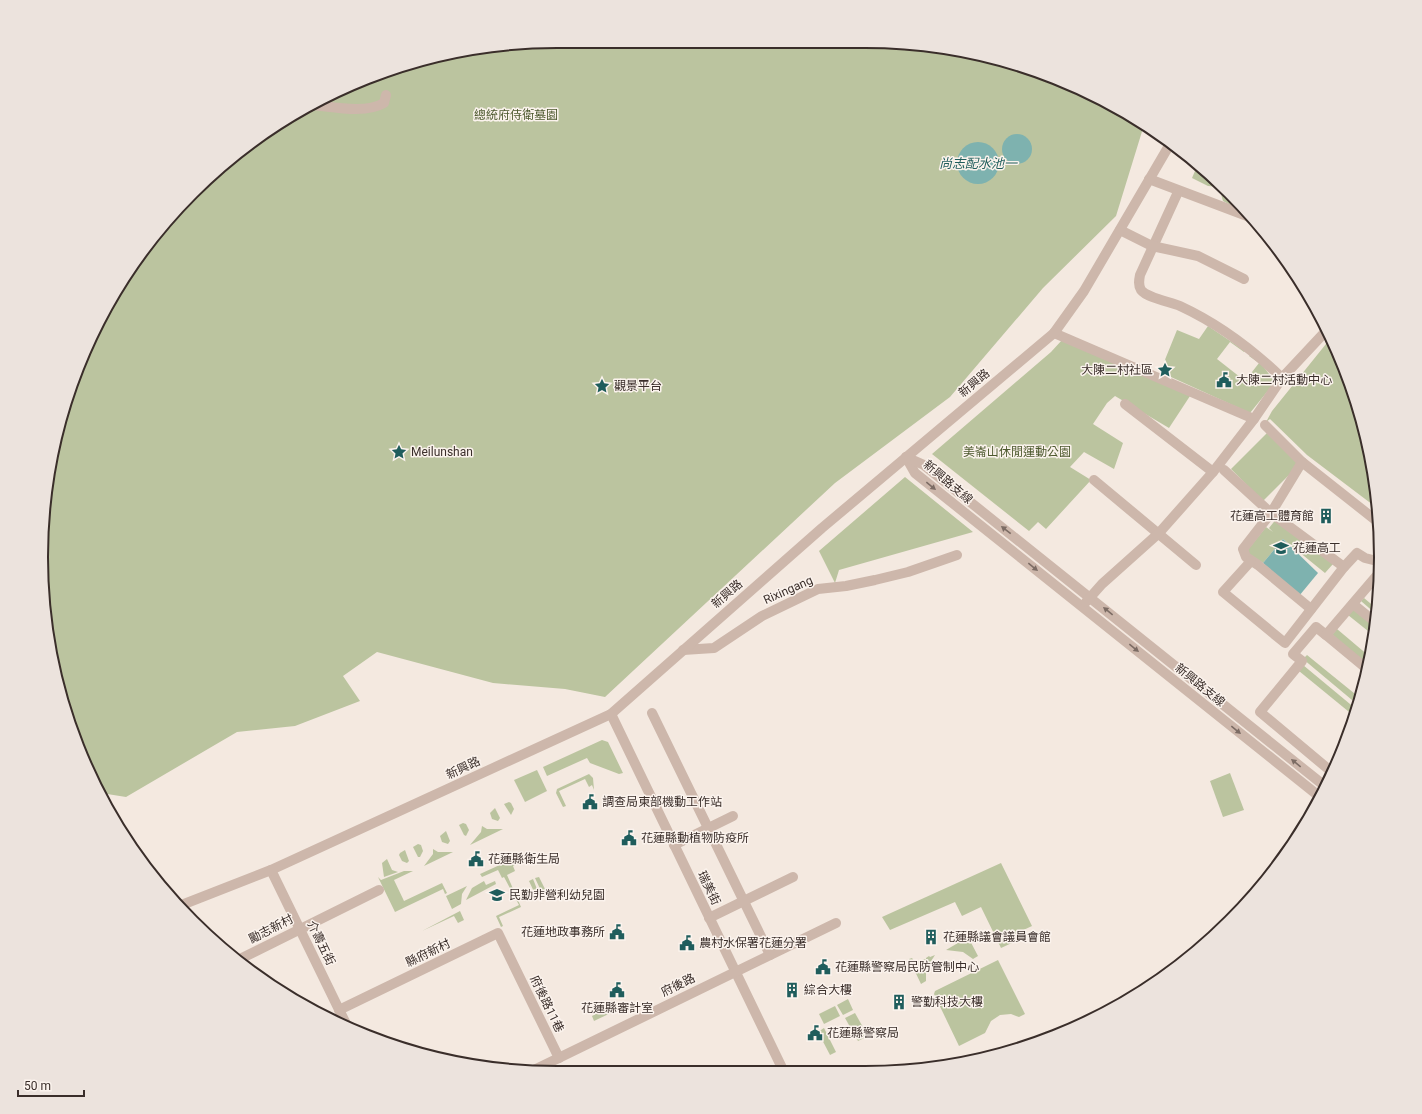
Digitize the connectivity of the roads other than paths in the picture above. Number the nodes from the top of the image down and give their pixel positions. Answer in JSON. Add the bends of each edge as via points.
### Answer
{"nodes":[{"id":1,"x":386,"y":95,"type":"dead end"},
{"id":2,"x":321,"y":106,"type":"edge"},
{"id":3,"x":1168,"y":148,"type":"edge"},
{"id":4,"x":1149,"y":179,"type":"junction"},
{"id":5,"x":1178,"y":192,"type":"junction"},
{"id":6,"x":1242,"y":214,"type":"edge"},
{"id":7,"x":1120,"y":230,"type":"junction"},
{"id":8,"x":1152,"y":246,"type":"junction"},
{"id":9,"x":1244,"y":279,"type":"dead end"},
{"id":10,"x":1054,"y":333,"type":"junction"},
{"id":11,"x":1323,"y":334,"type":"edge"},
{"id":12,"x":1282,"y":378,"type":"junction"},
{"id":13,"x":1125,"y":404,"type":"dead end"},
{"id":14,"x":1254,"y":419,"type":"junction"},
{"id":15,"x":1265,"y":425,"type":"dead end"},
{"id":16,"x":906,"y":457,"type":"junction"},
{"id":17,"x":1302,"y":462,"type":"junction"},
{"id":18,"x":1224,"y":470,"type":"dead end"},
{"id":19,"x":1213,"y":472,"type":"junction"},
{"id":20,"x":1094,"y":480,"type":"dead end"},
{"id":21,"x":1271,"y":513,"type":"junction"},
{"id":22,"x":1372,"y":518,"type":"edge"},
{"id":23,"x":1159,"y":533,"type":"junction"},
{"id":24,"x":957,"y":555,"type":"dead end"},
{"id":25,"x":1374,"y":559,"type":"edge"},
{"id":26,"x":1251,"y":561,"type":"junction"},
{"id":27,"x":1196,"y":565,"type":"dead end"},
{"id":28,"x":1344,"y":567,"type":"junction"},
{"id":29,"x":1373,"y":580,"type":"edge"},
{"id":30,"x":1090,"y":597,"type":"junction"},
{"id":31,"x":1353,"y":604,"type":"junction"},
{"id":32,"x":1082,"y":607,"type":"junction"},
{"id":33,"x":1311,"y":610,"type":"junction"},
{"id":34,"x":1370,"y":618,"type":"edge"},
{"id":35,"x":1326,"y":635,"type":"junction"},
{"id":36,"x":683,"y":650,"type":"junction"},
{"id":37,"x":1362,"y":665,"type":"edge"},
{"id":38,"x":652,"y":713,"type":"dead end"},
{"id":39,"x":611,"y":714,"type":"junction"},
{"id":40,"x":1328,"y":769,"type":"edge"},
{"id":41,"x":1321,"y":783,"type":"edge"},
{"id":42,"x":1316,"y":794,"type":"edge"},
{"id":43,"x":733,"y":816,"type":"dead end"},
{"id":44,"x":709,"y":828,"type":"junction"},
{"id":45,"x":674,"y":845,"type":"junction"},
{"id":46,"x":271,"y":870,"type":"junction"},
{"id":47,"x":793,"y":877,"type":"dead end"},
{"id":48,"x":379,"y":890,"type":"dead end"},
{"id":49,"x":745,"y":901,"type":"junction"},
{"id":50,"x":184,"y":904,"type":"edge"},
{"id":51,"x":709,"y":918,"type":"junction"},
{"id":52,"x":836,"y":923,"type":"dead end"},
{"id":53,"x":300,"y":929,"type":"junction"},
{"id":54,"x":770,"y":955,"type":"junction"},
{"id":55,"x":243,"y":958,"type":"edge"},
{"id":56,"x":512,"y":962,"type":"joint"},
{"id":57,"x":735,"y":972,"type":"junction"},
{"id":58,"x":339,"y":1010,"type":"junction"},
{"id":59,"x":343,"y":1019,"type":"edge"},
{"id":60,"x":559,"y":1058,"type":"junction"},
{"id":61,"x":543,"y":1066,"type":"edge"},
{"id":62,"x":781,"y":1066,"type":"edge"}],
"edges":[{"from":1,"to":2,"type":"street","via":[[384,103],[377,107]]},
{"from":3,"to":4,"type":"street","name":"新興路"},
{"from":4,"to":5,"type":"street"},
{"from":4,"to":7,"type":"street","name":"新興路"},
{"from":5,"to":6,"type":"street"},
{"from":5,"to":8,"type":"street"},
{"from":7,"to":8,"type":"street"},
{"from":7,"to":10,"type":"street","name":"新興路","via":[[1084,291]]},
{"from":8,"to":9,"type":"street","via":[[1198,256]]},
{"from":8,"to":12,"type":"street","via":[[1140,275],[1141,290],[1180,306],[1236,338]]},
{"from":10,"to":14,"type":"street"},
{"from":10,"to":16,"type":"street","name":"新興路"},
{"from":11,"to":12,"type":"street"},
{"from":12,"to":14,"type":"street"},
{"from":13,"to":19,"type":"street"},
{"from":14,"to":19,"type":"street"},
{"from":15,"to":17,"type":"street"},
{"from":30,"to":16,"type":"street","name":"新興路支線","one_way":true,"via":[[924,465]]},
{"from":16,"to":32,"type":"street","name":"新興路支線","one_way":true,"via":[[915,473]]},
{"from":16,"to":36,"type":"street","name":"新興路"},
{"from":17,"to":21,"type":"street"},
{"from":17,"to":22,"type":"street"},
{"from":18,"to":21,"type":"street"},
{"from":19,"to":23,"type":"street"},
{"from":20,"to":23,"type":"street"},
{"from":21,"to":26,"type":"street","via":[[1243,549]]},
{"from":21,"to":28,"type":"street"},
{"from":23,"to":27,"type":"street"},
{"from":23,"to":30,"type":"street"},
{"from":24,"to":36,"type":"street","name":"Rixingang","via":[[908,572],[846,586],[818,589],[762,616],[714,648]]},
{"from":25,"to":28,"type":"street","via":[[1357,553]]},
{"from":26,"to":33,"type":"street"},
{"from":26,"to":33,"type":"street","via":[[1223,592],[1285,643]]},
{"from":28,"to":33,"type":"street"},
{"from":29,"to":31,"type":"street"},
{"from":30,"to":32,"type":"street"},
{"from":41,"to":30,"type":"street","name":"新興路支線","one_way":true},
{"from":31,"to":34,"type":"street"},
{"from":31,"to":35,"type":"street"},
{"from":32,"to":42,"type":"street","name":"新興路支線","one_way":true},
{"from":35,"to":37,"type":"street"},
{"from":35,"to":40,"type":"street","via":[[1316,627],[1293,654],[1302,661],[1260,712]]},
{"from":36,"to":39,"type":"street","name":"新興路"},
{"from":38,"to":44,"type":"street"},
{"from":39,"to":45,"type":"street","name":"瑞美街"},
{"from":39,"to":46,"type":"street","name":"新興路"},
{"from":43,"to":44,"type":"street"},
{"from":44,"to":45,"type":"street"},
{"from":44,"to":49,"type":"street"},
{"from":45,"to":51,"type":"street","name":"瑞美街"},
{"from":46,"to":50,"type":"street","name":"新興路"},
{"from":46,"to":53,"type":"street","name":"介壽五街"},
{"from":47,"to":49,"type":"street"},
{"from":48,"to":53,"type":"street","name":"勵志新村"},
{"from":49,"to":51,"type":"street"},
{"from":49,"to":54,"type":"street"},
{"from":51,"to":57,"type":"street","name":"瑞美街"},
{"from":52,"to":54,"type":"street","name":"府後路"},
{"from":53,"to":55,"type":"street","name":"勵志新村"},
{"from":53,"to":58,"type":"street","name":"介壽五街"},
{"from":54,"to":57,"type":"street","name":"府後路"},
{"from":56,"to":58,"type":"street","name":"縣府新村","via":[[498,933]]},
{"from":56,"to":60,"type":"street","name":"府後路11巷"},
{"from":57,"to":60,"type":"street","name":"府後路"},
{"from":57,"to":62,"type":"street","name":"瑞美街"},
{"from":58,"to":59,"type":"street","name":"介壽五街"},
{"from":60,"to":61,"type":"street","name":"府後路"}]}
